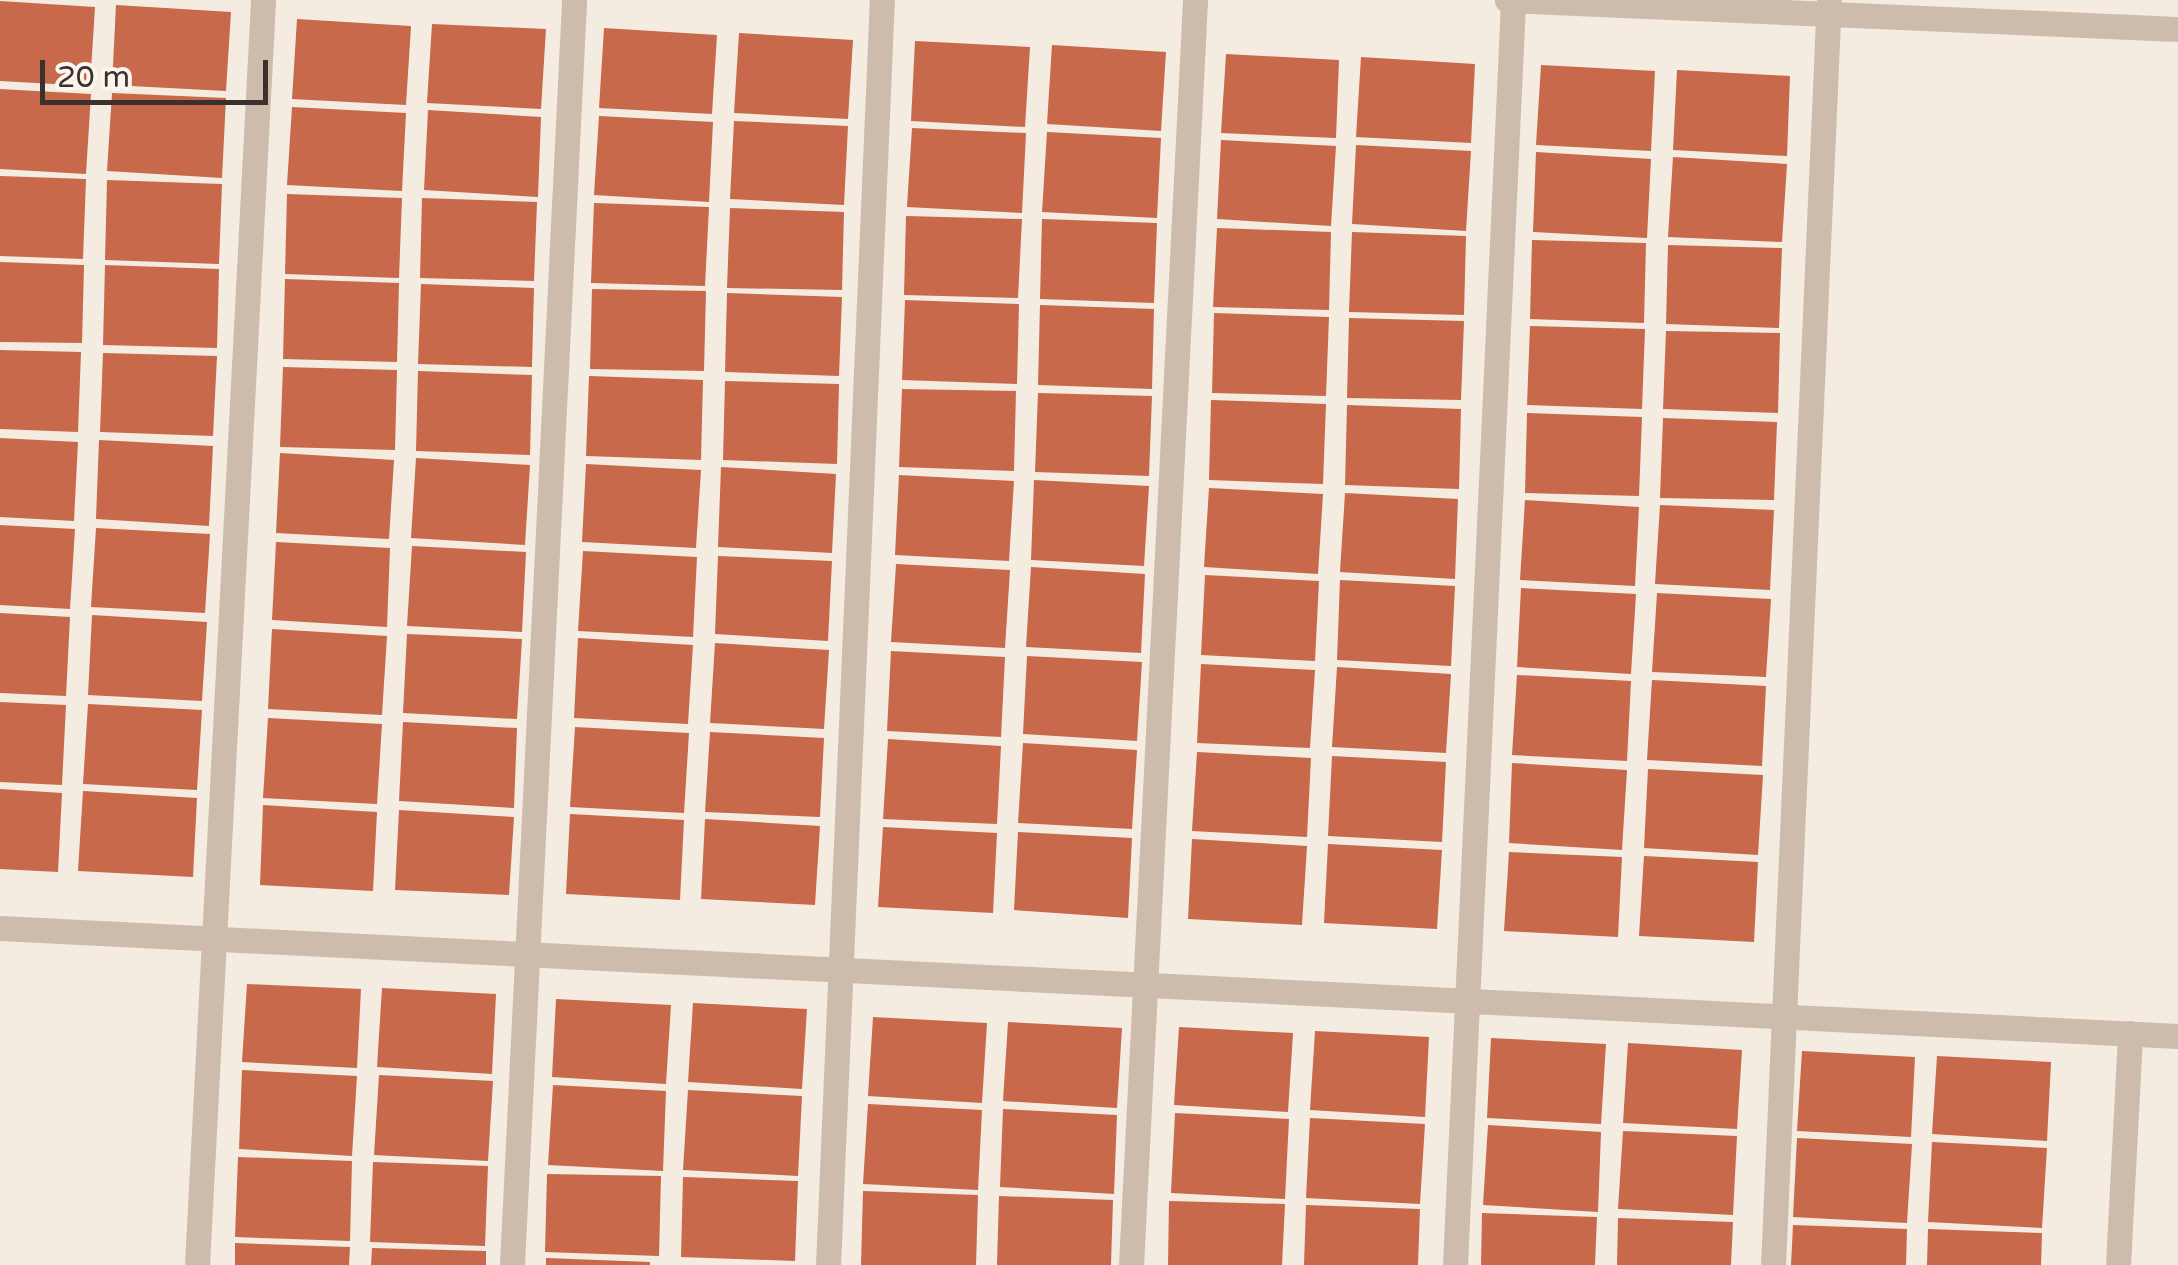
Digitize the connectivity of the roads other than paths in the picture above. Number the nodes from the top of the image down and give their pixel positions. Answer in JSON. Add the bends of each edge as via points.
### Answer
{"nodes":[{"id":1,"x":263,"y":0,"type":"edge"},
{"id":2,"x":574,"y":0,"type":"edge"},
{"id":3,"x":882,"y":0,"type":"edge"},
{"id":4,"x":1195,"y":0,"type":"edge"},
{"id":5,"x":1511,"y":0,"type":"edge"},
{"id":6,"x":1829,"y":8,"type":"edge"},
{"id":7,"x":2178,"y":29,"type":"edge"},
{"id":8,"x":0,"y":928,"type":"edge"},
{"id":9,"x":214,"y":938,"type":"junction"},
{"id":10,"x":530,"y":953,"type":"junction"},
{"id":11,"x":842,"y":968,"type":"junction"},
{"id":12,"x":1146,"y":984,"type":"junction"},
{"id":13,"x":1467,"y":1000,"type":"junction"},
{"id":14,"x":1788,"y":1015,"type":"junction"},
{"id":15,"x":2130,"y":1033,"type":"junction"},
{"id":16,"x":2178,"y":1036,"type":"edge"},
{"id":17,"x":197,"y":1265,"type":"edge"},
{"id":18,"x":512,"y":1265,"type":"edge"},
{"id":19,"x":828,"y":1265,"type":"edge"},
{"id":20,"x":1131,"y":1265,"type":"edge"},
{"id":21,"x":1455,"y":1265,"type":"edge"},
{"id":22,"x":1772,"y":1265,"type":"edge"},
{"id":23,"x":2118,"y":1265,"type":"edge"}],
"edges":[{"from":1,"to":9,"type":"street"},
{"from":2,"to":10,"type":"street"},
{"from":3,"to":11,"type":"street"},
{"from":4,"to":12,"type":"street"},
{"from":5,"to":6,"type":"street"},
{"from":5,"to":13,"type":"street"},
{"from":6,"to":7,"type":"street"},
{"from":6,"to":14,"type":"street"},
{"from":8,"to":9,"type":"street"},
{"from":9,"to":10,"type":"street"},
{"from":9,"to":17,"type":"street"},
{"from":10,"to":11,"type":"street"},
{"from":10,"to":18,"type":"street"},
{"from":11,"to":12,"type":"street"},
{"from":11,"to":19,"type":"street"},
{"from":12,"to":13,"type":"street"},
{"from":12,"to":20,"type":"street"},
{"from":13,"to":14,"type":"street"},
{"from":13,"to":21,"type":"street"},
{"from":14,"to":15,"type":"street"},
{"from":14,"to":22,"type":"street"},
{"from":15,"to":16,"type":"street"},
{"from":15,"to":23,"type":"street"}]}
